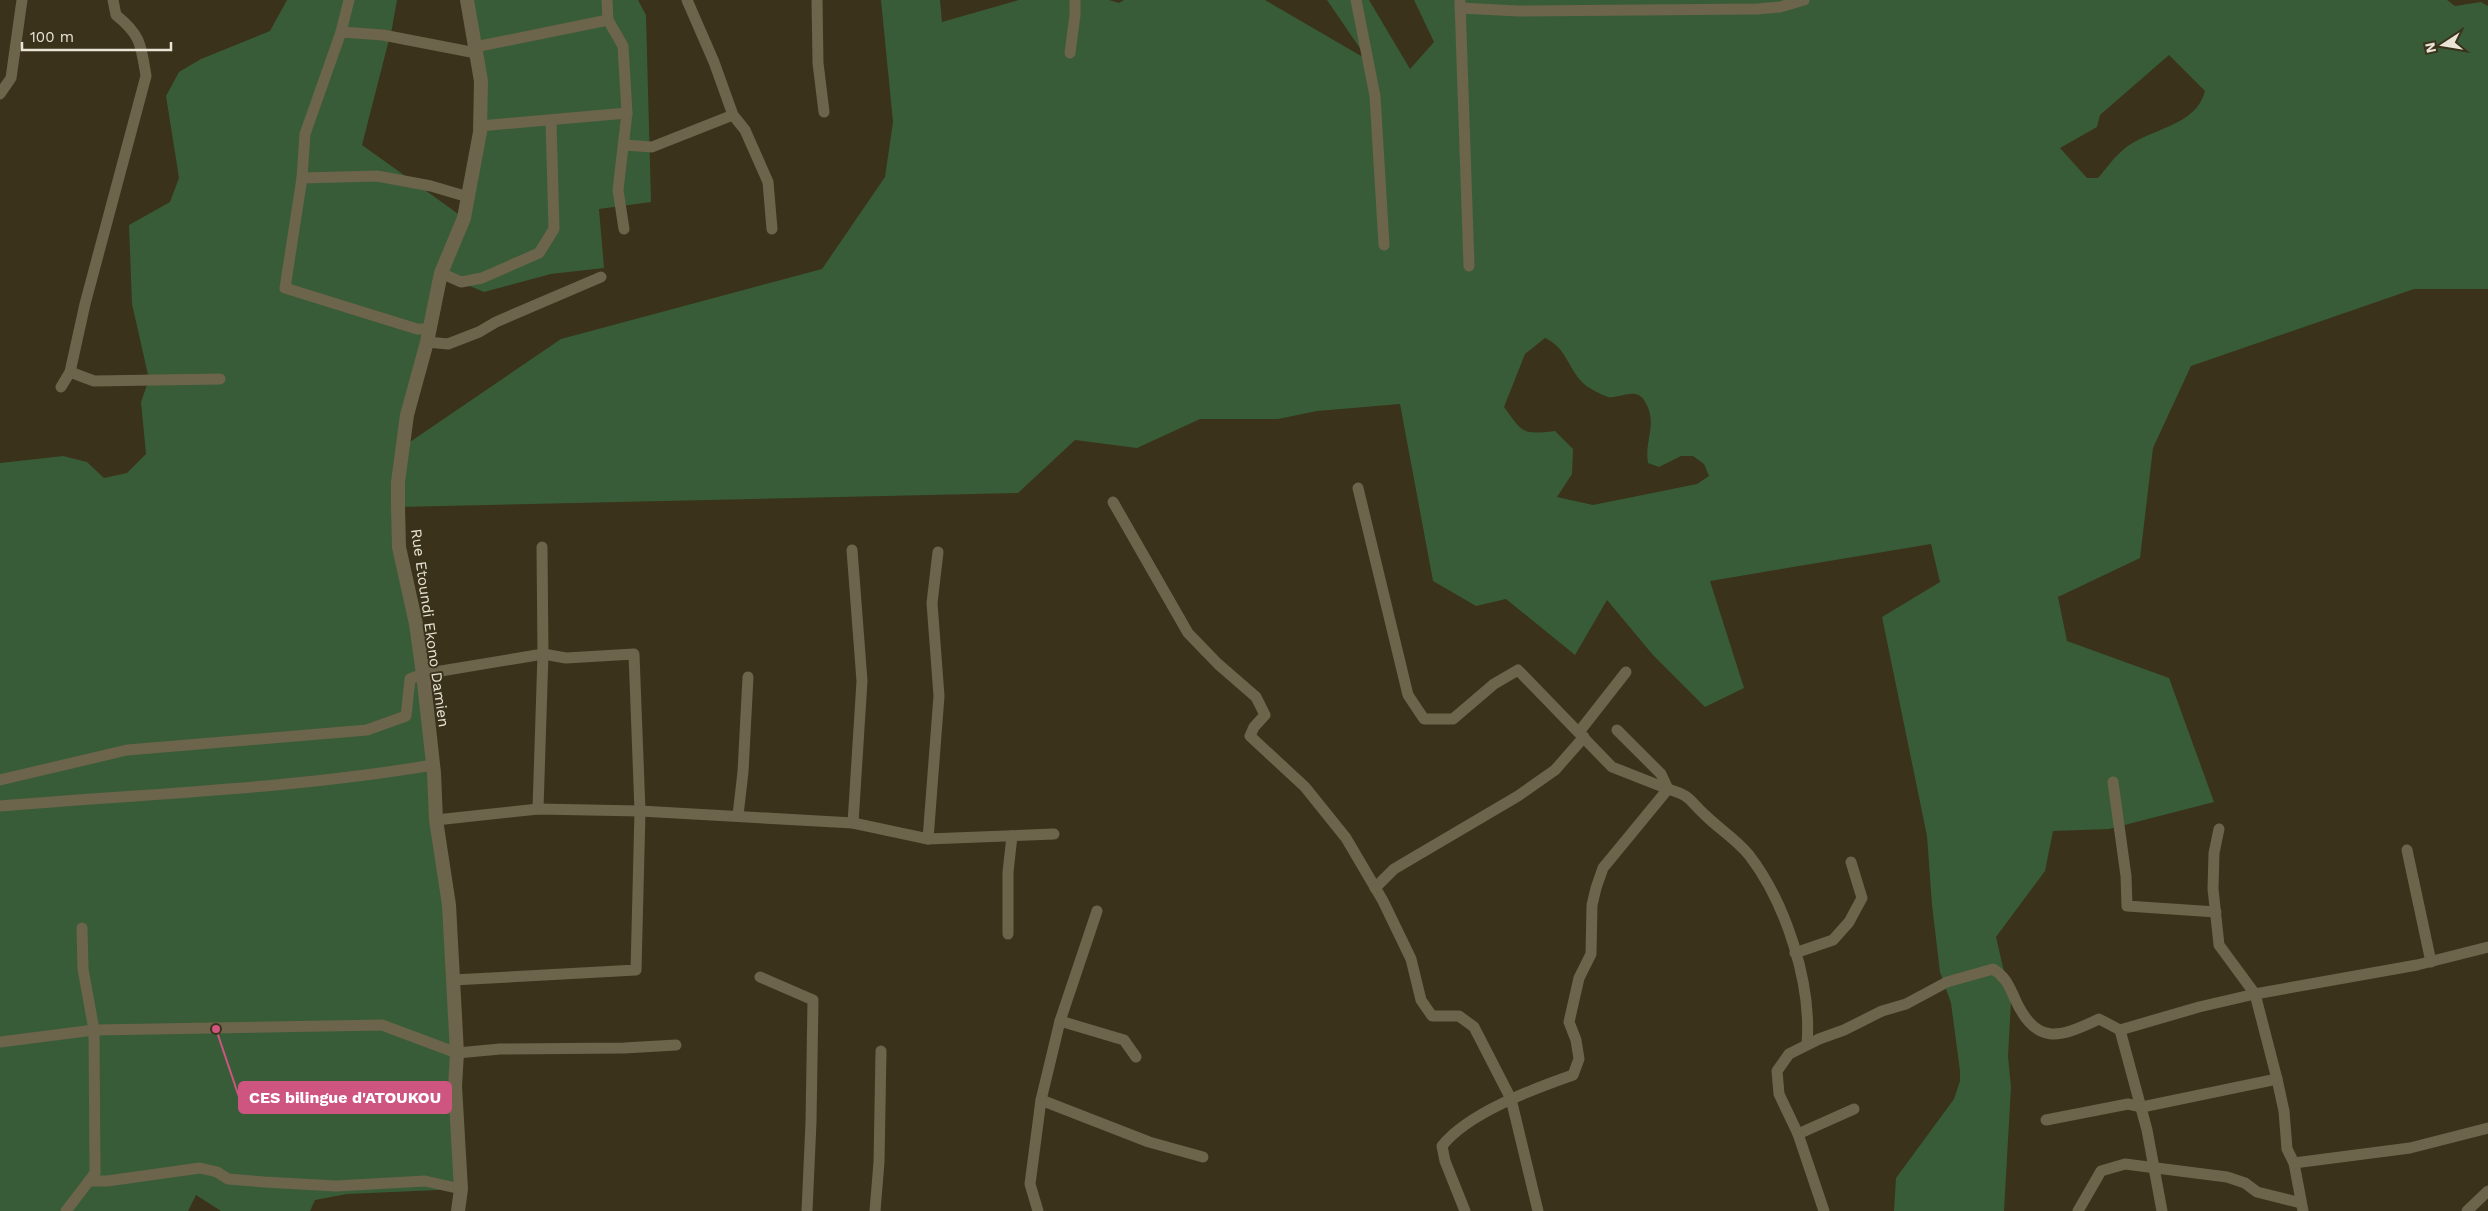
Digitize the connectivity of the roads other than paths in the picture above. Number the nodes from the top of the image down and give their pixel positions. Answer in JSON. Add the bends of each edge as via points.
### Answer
{"nodes":[{"id":1,"x":22,"y":0,"type":"edge"},
{"id":2,"x":113,"y":0,"type":"edge"},
{"id":3,"x":349,"y":0,"type":"edge"},
{"id":4,"x":467,"y":0,"type":"edge"},
{"id":5,"x":607,"y":0,"type":"edge"},
{"id":6,"x":687,"y":0,"type":"edge"},
{"id":7,"x":817,"y":0,"type":"edge"},
{"id":8,"x":1075,"y":0,"type":"edge"},
{"id":9,"x":1356,"y":0,"type":"edge"},
{"id":10,"x":1804,"y":0,"type":"edge"},
{"id":11,"x":1460,"y":4,"type":"edge"},
{"id":12,"x":608,"y":20,"type":"junction"},
{"id":13,"x":342,"y":32,"type":"junction"},
{"id":14,"x":476,"y":50,"type":"junction"},
{"id":15,"x":1070,"y":53,"type":"dead end"},
{"id":16,"x":0,"y":94,"type":"edge"},
{"id":17,"x":824,"y":112,"type":"dead end"},
{"id":18,"x":627,"y":113,"type":"junction"},
{"id":19,"x":733,"y":115,"type":"junction"},
{"id":20,"x":551,"y":120,"type":"junction"},
{"id":21,"x":480,"y":126,"type":"junction"},
{"id":22,"x":624,"y":145,"type":"junction"},
{"id":23,"x":302,"y":178,"type":"junction"},
{"id":24,"x":468,"y":197,"type":"junction"},
{"id":25,"x":624,"y":229,"type":"dead end"},
{"id":26,"x":772,"y":229,"type":"dead end"},
{"id":27,"x":1384,"y":245,"type":"dead end"},
{"id":28,"x":1469,"y":266,"type":"dead end"},
{"id":29,"x":441,"y":273,"type":"junction"},
{"id":30,"x":601,"y":277,"type":"dead end"},
{"id":31,"x":428,"y":336,"type":"junction"},
{"id":32,"x":70,"y":372,"type":"junction"},
{"id":33,"x":220,"y":378,"type":"dead end"},
{"id":34,"x":61,"y":387,"type":"dead end"},
{"id":35,"x":1358,"y":488,"type":"dead end"},
{"id":36,"x":1113,"y":502,"type":"dead end"},
{"id":37,"x":542,"y":547,"type":"dead end"},
{"id":38,"x":852,"y":550,"type":"dead end"},
{"id":39,"x":938,"y":552,"type":"dead end"},
{"id":40,"x":543,"y":654,"type":"junction"},
{"id":41,"x":1626,"y":672,"type":"dead end"},
{"id":42,"x":423,"y":674,"type":"junction"},
{"id":43,"x":748,"y":677,"type":"dead end"},
{"id":44,"x":1617,"y":730,"type":"dead end"},
{"id":45,"x":1581,"y":734,"type":"junction"},
{"id":46,"x":433,"y":766,"type":"junction"},
{"id":47,"x":0,"y":780,"type":"edge"},
{"id":48,"x":2113,"y":782,"type":"dead end"},
{"id":49,"x":1668,"y":789,"type":"junction"},
{"id":50,"x":0,"y":806,"type":"edge"},
{"id":51,"x":538,"y":809,"type":"junction"},
{"id":52,"x":640,"y":811,"type":"junction"},
{"id":53,"x":738,"y":815,"type":"junction"},
{"id":54,"x":436,"y":820,"type":"junction"},
{"id":55,"x":853,"y":823,"type":"junction"},
{"id":56,"x":2219,"y":829,"type":"dead end"},
{"id":57,"x":1054,"y":834,"type":"dead end"},
{"id":58,"x":1012,"y":836,"type":"junction"},
{"id":59,"x":928,"y":839,"type":"junction"},
{"id":60,"x":2407,"y":850,"type":"dead end"},
{"id":61,"x":1851,"y":862,"type":"dead end"},
{"id":62,"x":1375,"y":888,"type":"junction"},
{"id":63,"x":1097,"y":912,"type":"dead end"},
{"id":64,"x":2216,"y":912,"type":"junction"},
{"id":65,"x":82,"y":928,"type":"dead end"},
{"id":66,"x":1008,"y":934,"type":"dead end"},
{"id":67,"x":2488,"y":947,"type":"edge"},
{"id":68,"x":1795,"y":953,"type":"junction"},
{"id":69,"x":2432,"y":962,"type":"junction"},
{"id":70,"x":760,"y":977,"type":"dead end"},
{"id":71,"x":453,"y":980,"type":"junction"},
{"id":72,"x":2255,"y":994,"type":"junction"},
{"id":73,"x":1060,"y":1021,"type":"junction"},
{"id":74,"x":1809,"y":1024,"type":"junction"},
{"id":75,"x":94,"y":1030,"type":"junction"},
{"id":76,"x":2120,"y":1030,"type":"junction"},
{"id":77,"x":1830,"y":1034,"type":"junction"},
{"id":78,"x":0,"y":1042,"type":"edge"},
{"id":79,"x":1807,"y":1044,"type":"junction"},
{"id":80,"x":676,"y":1045,"type":"dead end"},
{"id":81,"x":880,"y":1051,"type":"dead end"},
{"id":82,"x":457,"y":1053,"type":"junction"},
{"id":83,"x":1136,"y":1057,"type":"dead end"},
{"id":84,"x":2277,"y":1078,"type":"junction"},
{"id":85,"x":1511,"y":1099,"type":"junction"},
{"id":86,"x":1040,"y":1100,"type":"junction"},
{"id":87,"x":2142,"y":1107,"type":"junction"},
{"id":88,"x":1854,"y":1110,"type":"dead end"},
{"id":89,"x":2046,"y":1120,"type":"dead end"},
{"id":90,"x":2488,"y":1128,"type":"edge"},
{"id":91,"x":1798,"y":1134,"type":"junction"},
{"id":92,"x":1203,"y":1157,"type":"dead end"},
{"id":93,"x":2294,"y":1163,"type":"junction"},
{"id":94,"x":2155,"y":1166,"type":"junction"},
{"id":95,"x":89,"y":1181,"type":"junction"},
{"id":96,"x":461,"y":1188,"type":"junction"},
{"id":97,"x":2488,"y":1191,"type":"edge"},
{"id":98,"x":2302,"y":1207,"type":"edge"},
{"id":99,"x":66,"y":1211,"type":"edge"},
{"id":100,"x":458,"y":1211,"type":"edge"},
{"id":101,"x":807,"y":1211,"type":"edge"},
{"id":102,"x":875,"y":1211,"type":"edge"},
{"id":103,"x":1038,"y":1211,"type":"edge"},
{"id":104,"x":1464,"y":1211,"type":"edge"},
{"id":105,"x":1538,"y":1211,"type":"edge"},
{"id":106,"x":1824,"y":1211,"type":"edge"},
{"id":107,"x":2078,"y":1211,"type":"edge"},
{"id":108,"x":2162,"y":1211,"type":"edge"},
{"id":109,"x":2467,"y":1211,"type":"edge"}],
"edges":[{"from":1,"to":16,"type":"street","via":[[12,78]]},
{"from":2,"to":32,"type":"street","via":[[116,15],[133,29],[146,76]]},
{"from":3,"to":13,"type":"street"},
{"from":4,"to":14,"type":"street","name":"Rue Etoundi Ekono Damien"},
{"from":5,"to":12,"type":"street"},
{"from":6,"to":19,"type":"street"},
{"from":7,"to":17,"type":"street","via":[[818,63]]},
{"from":8,"to":15,"type":"street"},
{"from":9,"to":27,"type":"street","via":[[1375,96]]},
{"from":10,"to":11,"type":"street","via":[[1757,9],[1518,11]]},
{"from":11,"to":28,"type":"street"},
{"from":12,"to":14,"type":"street"},
{"from":12,"to":18,"type":"street","via":[[623,46]]},
{"from":13,"to":14,"type":"street"},
{"from":13,"to":23,"type":"street","via":[[305,134]]},
{"from":14,"to":21,"type":"street","name":"Rue Etoundi Ekono Damien","via":[[481,81]]},
{"from":18,"to":20,"type":"street"},
{"from":18,"to":22,"type":"street"},
{"from":19,"to":22,"type":"street","via":[[652,147]]},
{"from":19,"to":26,"type":"street","via":[[745,130],[768,182]]},
{"from":20,"to":21,"type":"street"},
{"from":20,"to":29,"type":"street","via":[[554,230],[539,253],[482,278],[461,282]]},
{"from":21,"to":24,"type":"street","name":"Rue Etoundi Ekono Damien"},
{"from":22,"to":25,"type":"street","via":[[618,190]]},
{"from":23,"to":24,"type":"street","via":[[377,176]]},
{"from":23,"to":31,"type":"street","via":[[286,288],[417,329]]},
{"from":24,"to":29,"type":"street","name":"Rue Etoundi Ekono Damien","via":[[464,218]]},
{"from":29,"to":31,"type":"street","name":"Rue Etoundi Ekono Damien"},
{"from":30,"to":31,"type":"street","via":[[448,344]]},
{"from":31,"to":42,"type":"street","name":"Rue Etoundi Ekono Damien","via":[[407,415],[398,482],[399,547]]},
{"from":32,"to":33,"type":"street","via":[[94,381]]},
{"from":32,"to":34,"type":"street"},
{"from":35,"to":45,"type":"street","via":[[1408,695],[1424,719],[1453,719],[1494,684],[1518,670]]},
{"from":36,"to":62,"type":"street","via":[[1188,633],[1256,697],[1265,715],[1250,736],[1305,787],[1346,838]]},
{"from":37,"to":40,"type":"street"},
{"from":38,"to":55,"type":"street","via":[[862,681]]},
{"from":39,"to":59,"type":"street","via":[[932,603],[939,696]]},
{"from":40,"to":42,"type":"street"},
{"from":40,"to":51,"type":"street"},
{"from":40,"to":52,"type":"street","via":[[566,658],[634,654]]},
{"from":41,"to":45,"type":"street"},
{"from":42,"to":46,"type":"street","name":"Rue Etoundi Ekono Damien"},
{"from":42,"to":47,"type":"street","via":[[410,678],[406,716],[367,730],[127,750]]},
{"from":43,"to":53,"type":"street","via":[[744,772]]},
{"from":44,"to":49,"type":"street","via":[[1661,774]]},
{"from":45,"to":49,"type":"street","via":[[1612,767]]},
{"from":45,"to":62,"type":"street","via":[[1555,770],[1518,796],[1394,870]]},
{"from":46,"to":50,"type":"street","via":[[292,784]]},
{"from":46,"to":54,"type":"street","name":"Rue Etoundi Ekono Damien"},
{"from":48,"to":64,"type":"street","via":[[2126,876],[2126,906]]},
{"from":49,"to":68,"type":"street","via":[[1688,795],[1704,815],[1734,838],[1748,854],[1767,880]]},
{"from":49,"to":85,"type":"street","via":[[1603,868],[1596,888],[1592,905],[1591,954],[1579,978],[1569,1022],[1579,1059],[1573,1075]]},
{"from":51,"to":52,"type":"street"},
{"from":51,"to":54,"type":"street"},
{"from":52,"to":53,"type":"street"},
{"from":52,"to":71,"type":"street","via":[[636,970]]},
{"from":53,"to":55,"type":"street"},
{"from":54,"to":71,"type":"street","name":"Rue Etoundi Ekono Damien","via":[[449,905]]},
{"from":55,"to":59,"type":"street"},
{"from":56,"to":64,"type":"street","via":[[2214,853]]},
{"from":57,"to":58,"type":"street"},
{"from":58,"to":59,"type":"street"},
{"from":58,"to":66,"type":"street","via":[[1008,872]]},
{"from":60,"to":69,"type":"street"},
{"from":61,"to":68,"type":"street","via":[[1862,898],[1849,922],[1833,940]]},
{"from":62,"to":85,"type":"street","via":[[1411,959],[1421,1000],[1432,1016],[1459,1016],[1474,1027]]},
{"from":63,"to":73,"type":"street"},
{"from":64,"to":72,"type":"street","via":[[2219,945]]},
{"from":65,"to":75,"type":"street","via":[[83,969]]},
{"from":67,"to":69,"type":"street"},
{"from":68,"to":74,"type":"street","via":[[1802,970]]},
{"from":69,"to":72,"type":"street"},
{"from":70,"to":101,"type":"street","via":[[813,1000]]},
{"from":71,"to":82,"type":"street","name":"Rue Etoundi Ekono Damien"},
{"from":72,"to":76,"type":"street"},
{"from":72,"to":84,"type":"street"},
{"from":73,"to":83,"type":"street","via":[[1124,1040]]},
{"from":73,"to":86,"type":"street"},
{"from":74,"to":77,"type":"street"},
{"from":74,"to":79,"type":"street"},
{"from":75,"to":78,"type":"street"},
{"from":75,"to":82,"type":"street","via":[[382,1025]]},
{"from":75,"to":95,"type":"street","via":[[95,1172]]},
{"from":76,"to":77,"type":"street","via":[[2099,1019],[2068,1034],[2045,1035],[2032,1028],[2005,976],[1993,970],[1947,982],[1906,1004]]},
{"from":76,"to":87,"type":"street"},
{"from":77,"to":79,"type":"street"},
{"from":79,"to":91,"type":"street","via":[[1789,1054],[1777,1071],[1779,1094]]},
{"from":80,"to":82,"type":"street"},
{"from":81,"to":102,"type":"street"},
{"from":82,"to":96,"type":"street","name":"Rue Etoundi Ekono Damien"},
{"from":84,"to":87,"type":"street"},
{"from":84,"to":93,"type":"street","via":[[2287,1149]]},
{"from":85,"to":104,"type":"street","via":[[1452,1133],[1442,1146]]},
{"from":85,"to":105,"type":"street"},
{"from":86,"to":92,"type":"street","via":[[1150,1142]]},
{"from":86,"to":103,"type":"street","via":[[1030,1184]]},
{"from":87,"to":89,"type":"street","via":[[2128,1104]]},
{"from":87,"to":94,"type":"street"},
{"from":88,"to":91,"type":"street"},
{"from":90,"to":93,"type":"street","via":[[2410,1148]]},
{"from":91,"to":106,"type":"street"},
{"from":93,"to":98,"type":"street"},
{"from":94,"to":98,"type":"street","via":[[2227,1177],[2245,1183],[2257,1192]]},
{"from":94,"to":107,"type":"street","via":[[2125,1164],[2102,1172]]},
{"from":94,"to":108,"type":"street"},
{"from":95,"to":96,"type":"street","via":[[200,1168],[228,1179],[264,1182],[336,1186],[425,1181]]},
{"from":95,"to":99,"type":"street"},
{"from":96,"to":100,"type":"street","name":"Rue Etoundi Ekono Damien"},
{"from":97,"to":109,"type":"street"}]}
